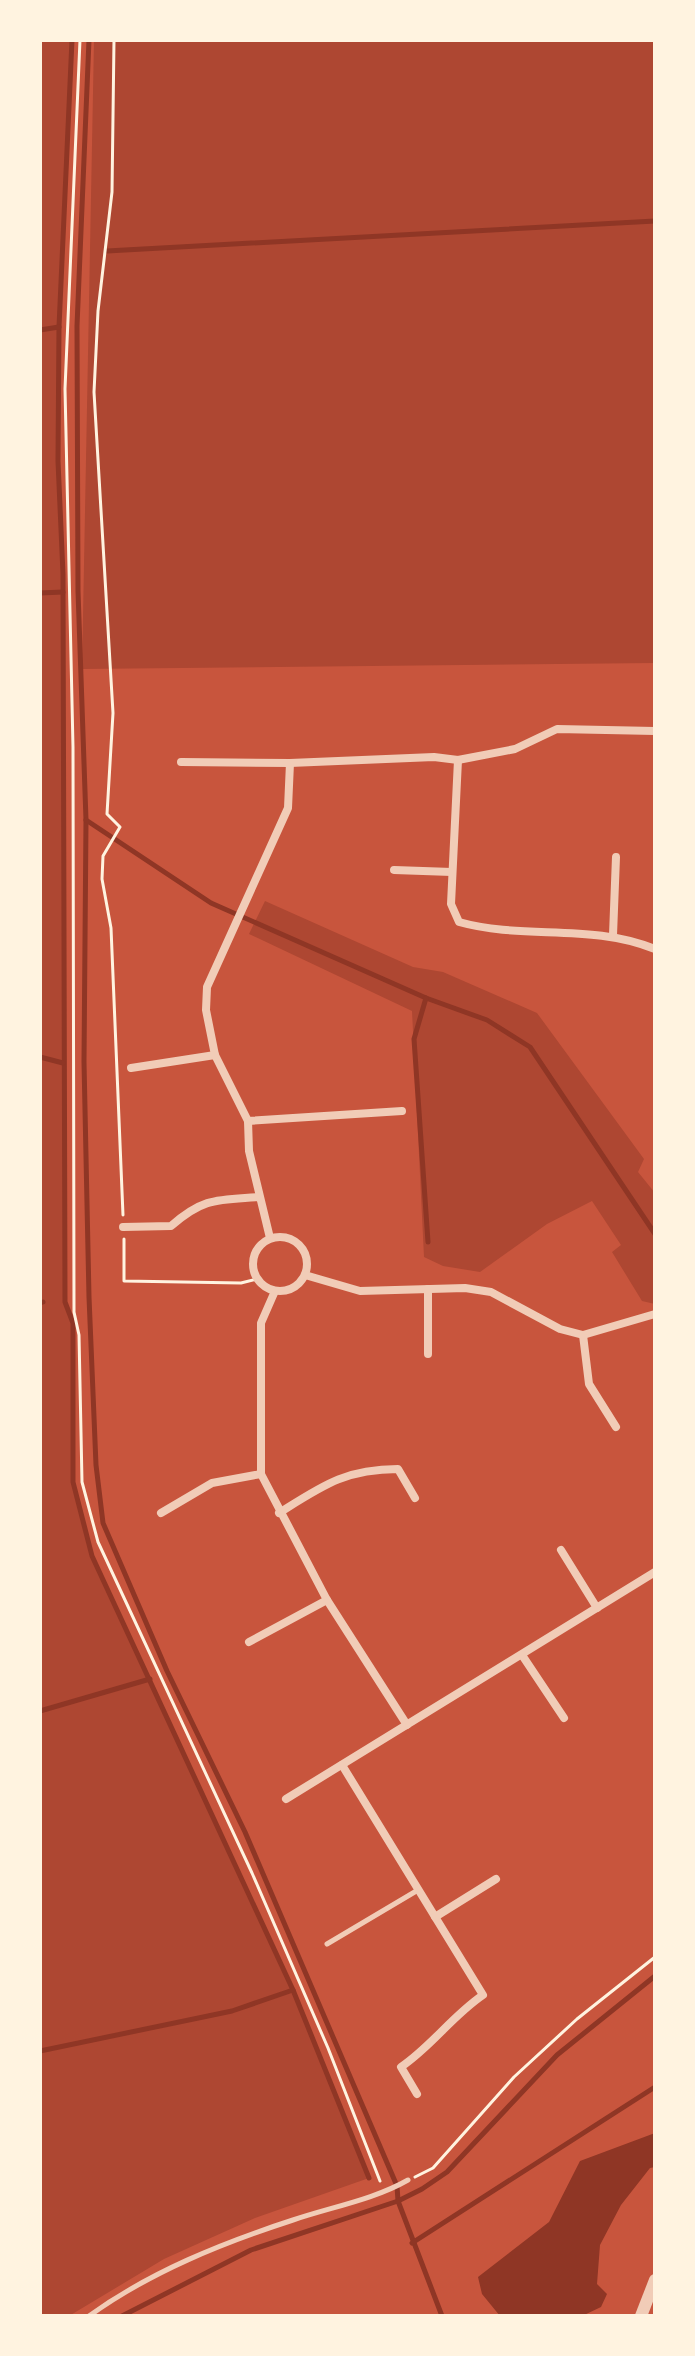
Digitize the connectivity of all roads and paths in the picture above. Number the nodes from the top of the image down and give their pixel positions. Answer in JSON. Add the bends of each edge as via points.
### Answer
{"nodes":[{"id":1,"x":80,"y":40,"type":"edge"},
{"id":2,"x":114,"y":40,"type":"edge"},
{"id":3,"x":655,"y":731,"type":"edge"},
{"id":4,"x":458,"y":760,"type":"junction"},
{"id":5,"x":181,"y":762,"type":"dead end"},
{"id":6,"x":290,"y":763,"type":"junction"},
{"id":7,"x":616,"y":857,"type":"dead end"},
{"id":8,"x":394,"y":870,"type":"dead end"},
{"id":9,"x":452,"y":872,"type":"junction"},
{"id":10,"x":613,"y":935,"type":"junction"},
{"id":11,"x":655,"y":949,"type":"edge"},
{"id":12,"x":215,"y":1055,"type":"junction"},
{"id":13,"x":131,"y":1068,"type":"dead end"},
{"id":14,"x":402,"y":1111,"type":"dead end"},
{"id":15,"x":248,"y":1121,"type":"junction"},
{"id":16,"x":259,"y":1197,"type":"junction"},
{"id":17,"x":123,"y":1227,"type":"junction"},
{"id":18,"x":270,"y":1238,"type":"junction"},
{"id":19,"x":305,"y":1275,"type":"junction"},
{"id":20,"x":257,"y":1279,"type":"junction"},
{"id":21,"x":428,"y":1289,"type":"junction"},
{"id":22,"x":275,"y":1291,"type":"junction"},
{"id":23,"x":655,"y":1314,"type":"edge"},
{"id":24,"x":583,"y":1335,"type":"junction"},
{"id":25,"x":428,"y":1354,"type":"dead end"},
{"id":26,"x":616,"y":1427,"type":"dead end"},
{"id":27,"x":261,"y":1474,"type":"junction"},
{"id":28,"x":415,"y":1498,"type":"dead end"},
{"id":29,"x":161,"y":1513,"type":"dead end"},
{"id":30,"x":279,"y":1513,"type":"junction"},
{"id":31,"x":561,"y":1550,"type":"dead end"},
{"id":32,"x":655,"y":1572,"type":"edge"},
{"id":33,"x":327,"y":1600,"type":"junction"},
{"id":34,"x":597,"y":1608,"type":"junction"},
{"id":35,"x":249,"y":1642,"type":"dead end"},
{"id":36,"x":522,"y":1655,"type":"junction"},
{"id":37,"x":564,"y":1718,"type":"dead end"},
{"id":38,"x":407,"y":1725,"type":"junction"},
{"id":39,"x":342,"y":1765,"type":"junction"},
{"id":40,"x":286,"y":1799,"type":"dead end"},
{"id":41,"x":496,"y":1879,"type":"dead end"},
{"id":42,"x":418,"y":1890,"type":"junction"},
{"id":43,"x":435,"y":1917,"type":"junction"},
{"id":44,"x":327,"y":1944,"type":"dead end"},
{"id":45,"x":655,"y":1957,"type":"edge"},
{"id":46,"x":417,"y":2094,"type":"dead end"},
{"id":47,"x":408,"y":2180,"type":"joint"},
{"id":48,"x":385,"y":2192,"type":"junction"},
{"id":49,"x":655,"y":2280,"type":"edge"},
{"id":50,"x":89,"y":2316,"type":"edge"},
{"id":51,"x":641,"y":2316,"type":"edge"}],
"edges":[{"from":1,"to":48,"type":"path","via":[[65,389],[73,747],[74,1312],[82,1482],[98,1542],[252,1873]]},
{"from":2,"to":17,"type":"path","via":[[112,192],[94,392],[113,713],[107,814],[120,827],[107,845],[102,879],[111,928]]},
{"from":3,"to":4,"type":"street","via":[[557,729],[515,749]]},
{"from":4,"to":6,"type":"street"},
{"from":4,"to":9,"type":"street"},
{"from":5,"to":6,"type":"street"},
{"from":6,"to":12,"type":"street","via":[[288,808],[207,987]]},
{"from":7,"to":10,"type":"street"},
{"from":8,"to":9,"type":"street"},
{"from":9,"to":10,"type":"street","via":[[451,904],[459,922],[480,928]]},
{"from":10,"to":11,"type":"street"},
{"from":12,"to":13,"type":"street"},
{"from":12,"to":15,"type":"street"},
{"from":14,"to":15,"type":"street"},
{"from":15,"to":16,"type":"street"},
{"from":16,"to":17,"type":"street","via":[[194,1206],[171,1226]]},
{"from":16,"to":18,"type":"street"},
{"from":17,"to":20,"type":"path","via":[[124,1281]]},
{"from":18,"to":19,"type":"street","via":[[286,1237],[300,1245]]},
{"from":18,"to":20,"type":"street","via":[[253,1261]]},
{"from":19,"to":21,"type":"street","via":[[360,1291]]},
{"from":19,"to":22,"type":"street","via":[[295,1287]]},
{"from":20,"to":22,"type":"street"},
{"from":21,"to":24,"type":"street","via":[[491,1292],[560,1329]]},
{"from":21,"to":25,"type":"street"},
{"from":22,"to":27,"type":"street","via":[[261,1323]]},
{"from":23,"to":24,"type":"street"},
{"from":24,"to":26,"type":"street","via":[[589,1384]]},
{"from":27,"to":29,"type":"street","via":[[212,1483]]},
{"from":27,"to":30,"type":"street"},
{"from":28,"to":30,"type":"street","via":[[398,1469],[371,1469],[349,1472]]},
{"from":30,"to":33,"type":"street"},
{"from":31,"to":34,"type":"street"},
{"from":32,"to":34,"type":"street"},
{"from":33,"to":35,"type":"street"},
{"from":33,"to":38,"type":"street"},
{"from":34,"to":36,"type":"street"},
{"from":36,"to":37,"type":"street"},
{"from":36,"to":38,"type":"street"},
{"from":38,"to":39,"type":"street"},
{"from":39,"to":40,"type":"street"},
{"from":39,"to":42,"type":"street"},
{"from":41,"to":43,"type":"street"},
{"from":42,"to":43,"type":"street"},
{"from":42,"to":44,"type":"lane"},
{"from":43,"to":46,"type":"street","via":[[483,1995],[401,2067]]},
{"from":45,"to":47,"type":"path","via":[[514,2077],[433,2168]]},
{"from":47,"to":48,"type":"lane"},
{"from":48,"to":50,"type":"lane","via":[[238,2237]]},
{"from":49,"to":51,"type":"street"}]}
